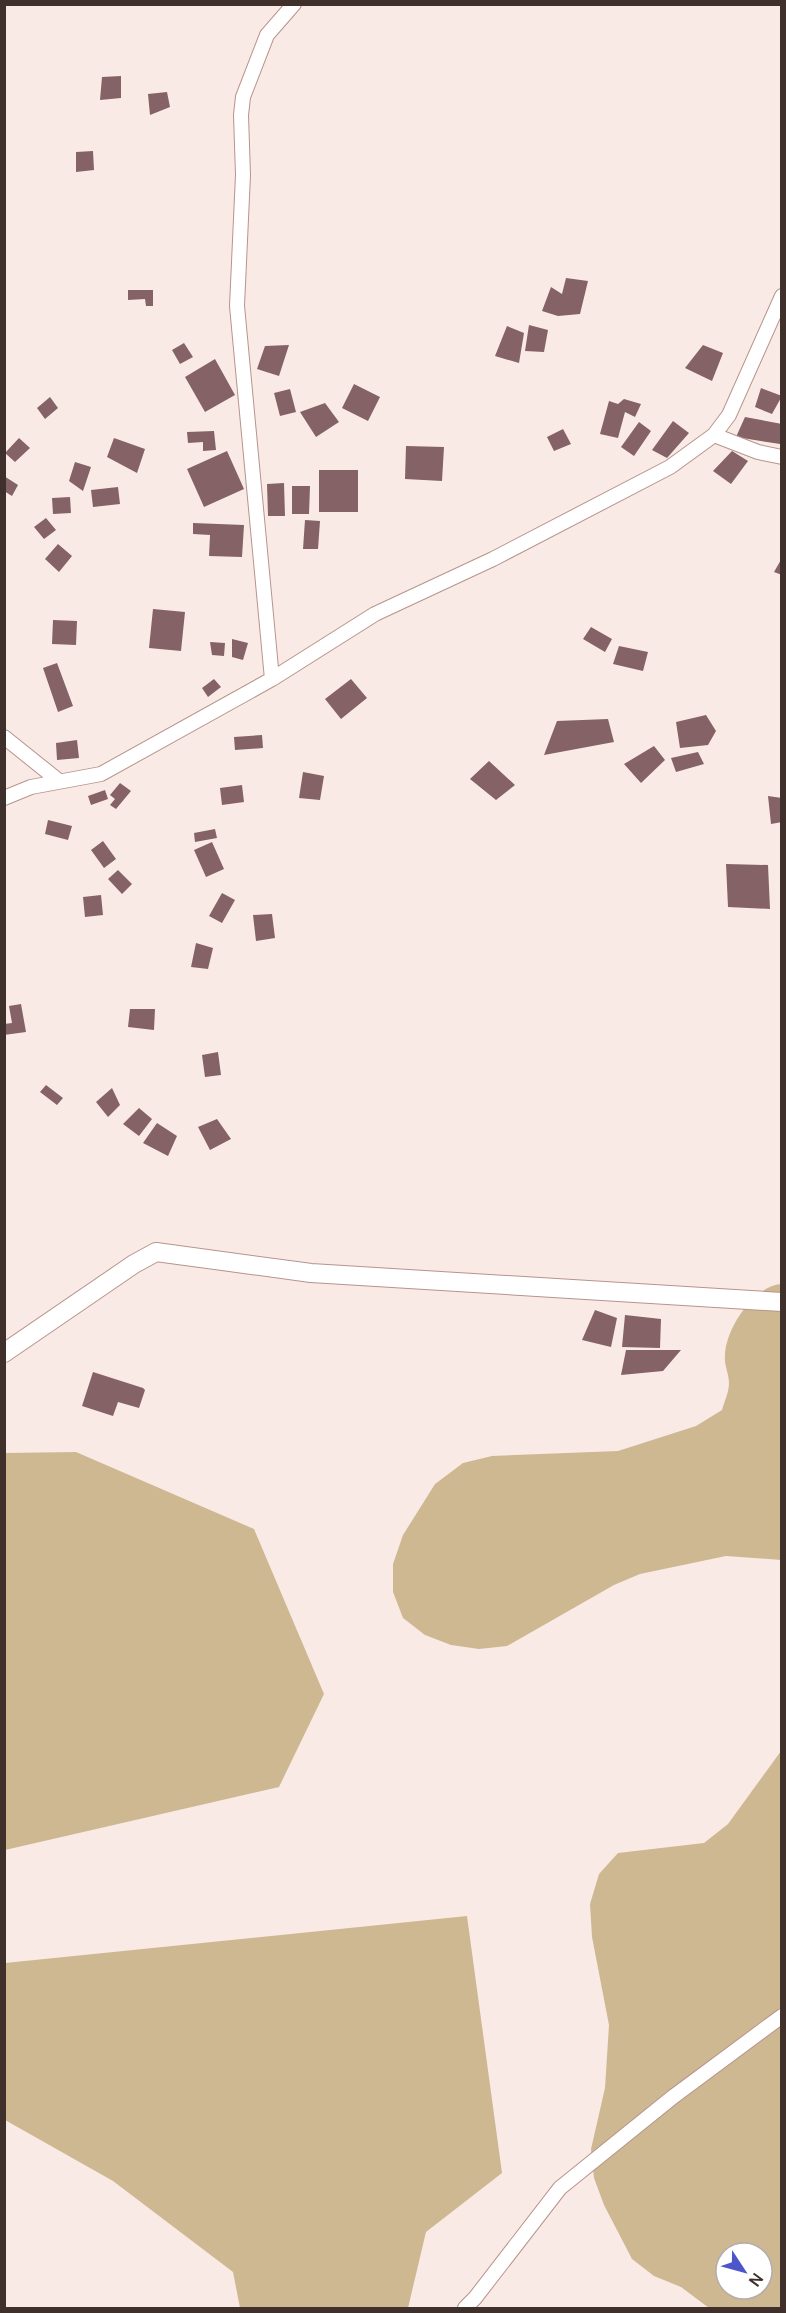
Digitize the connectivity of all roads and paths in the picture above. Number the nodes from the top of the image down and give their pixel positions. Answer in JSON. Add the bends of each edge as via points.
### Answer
{"nodes":[{"id":1,"x":294,"y":4,"type":"edge"},
{"id":2,"x":782,"y":296,"type":"edge"},
{"id":3,"x":714,"y":435,"type":"junction"},
{"id":4,"x":782,"y":458,"type":"edge"},
{"id":5,"x":272,"y":679,"type":"junction"},
{"id":6,"x":4,"y":737,"type":"edge"},
{"id":7,"x":58,"y":781,"type":"junction"},
{"id":8,"x":4,"y":798,"type":"edge"},
{"id":9,"x":782,"y":1302,"type":"edge"},
{"id":10,"x":4,"y":1353,"type":"edge"},
{"id":11,"x":782,"y":2016,"type":"edge"},
{"id":12,"x":465,"y":2308,"type":"edge"}],
"edges":[{"from":1,"to":5,"type":"street","via":[[267,35],[243,97],[241,115],[243,175],[237,306]]},
{"from":2,"to":3,"type":"street","via":[[729,416]]},
{"from":3,"to":4,"type":"street"},
{"from":3,"to":5,"type":"street","via":[[669,467],[493,559],[375,614]]},
{"from":5,"to":7,"type":"street","via":[[101,774]]},
{"from":6,"to":7,"type":"street"},
{"from":7,"to":8,"type":"street"},
{"from":9,"to":10,"type":"main road","via":[[311,1273],[156,1252]]},
{"from":11,"to":12,"type":"street","via":[[560,2188]]}]}
